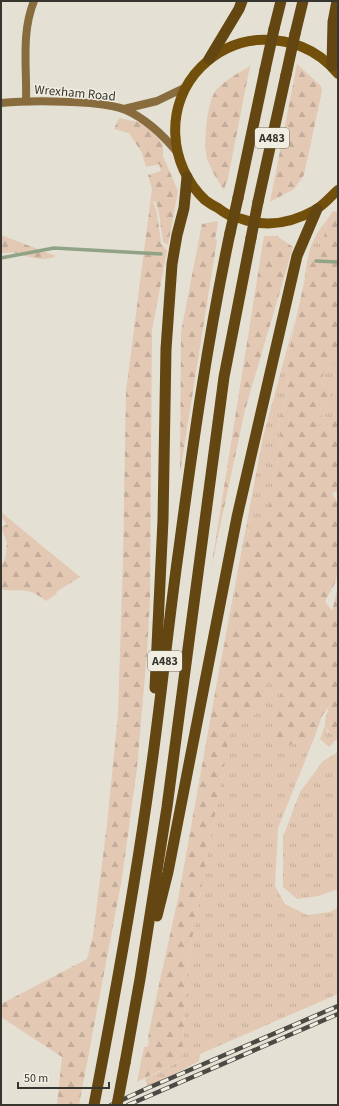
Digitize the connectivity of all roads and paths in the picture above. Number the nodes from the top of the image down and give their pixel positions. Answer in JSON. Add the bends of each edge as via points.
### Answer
{"nodes":[{"id":1,"x":34,"y":1,"type":"edge"},
{"id":2,"x":242,"y":1,"type":"edge"},
{"id":3,"x":281,"y":1,"type":"edge"},
{"id":4,"x":303,"y":1,"type":"edge"},
{"id":5,"x":337,"y":1,"type":"edge"},
{"id":6,"x":209,"y":59,"type":"junction"},
{"id":7,"x":335,"y":70,"type":"edge"},
{"id":8,"x":186,"y":87,"type":"junction"},
{"id":9,"x":26,"y":101,"type":"junction"},
{"id":10,"x":1,"y":103,"type":"edge"},
{"id":11,"x":124,"y":109,"type":"junction"},
{"id":12,"x":177,"y":152,"type":"junction"},
{"id":13,"x":187,"y":177,"type":"junction"},
{"id":14,"x":338,"y":190,"type":"edge"},
{"id":15,"x":317,"y":209,"type":"junction"},
{"id":16,"x":151,"y":777,"type":"junction"},
{"id":17,"x":140,"y":979,"type":"junction"},
{"id":18,"x":94,"y":1105,"type":"edge"},
{"id":19,"x":117,"y":1105,"type":"edge"}],
"edges":[{"from":1,"to":9,"type":"main road","via":[[25,37]]},
{"from":2,"to":6,"type":"highway"},
{"from":3,"to":16,"type":"highway","number":"A483","bridge":true,"via":[[230,233],[201,392]]},
{"from":4,"to":17,"type":"highway","number":"A483","bridge":true,"via":[[258,202],[224,377],[188,657]]},
{"from":5,"to":7,"type":"highway","via":[[333,22]]},
{"from":6,"to":7,"type":"main road","via":[[242,43],[272,40],[294,44],[314,53]]},
{"from":6,"to":8,"type":"main road"},
{"from":8,"to":11,"type":"main road","name":"Wrexham Road","via":[[157,101]]},
{"from":8,"to":12,"type":"main road","via":[[175,119]]},
{"from":9,"to":10,"type":"main road","name":"Wrexham Road"},
{"from":9,"to":11,"type":"main road","name":"Wrexham Road","via":[[102,104]]},
{"from":11,"to":12,"type":"main road","name":"Wrexham Road","via":[[155,129]]},
{"from":12,"to":13,"type":"main road"},
{"from":13,"to":15,"type":"main road","via":[[206,200],[231,216],[252,222],[289,221]]},
{"from":13,"to":16,"type":"highway","via":[[184,208],[172,264],[166,349],[163,520]]},
{"from":14,"to":15,"type":"main road"},
{"from":15,"to":17,"type":"highway","via":[[297,256],[238,510],[168,872]]},
{"from":16,"to":18,"type":"highway","number":"A483"},
{"from":17,"to":19,"type":"highway","number":"A483","bridge":true}]}
